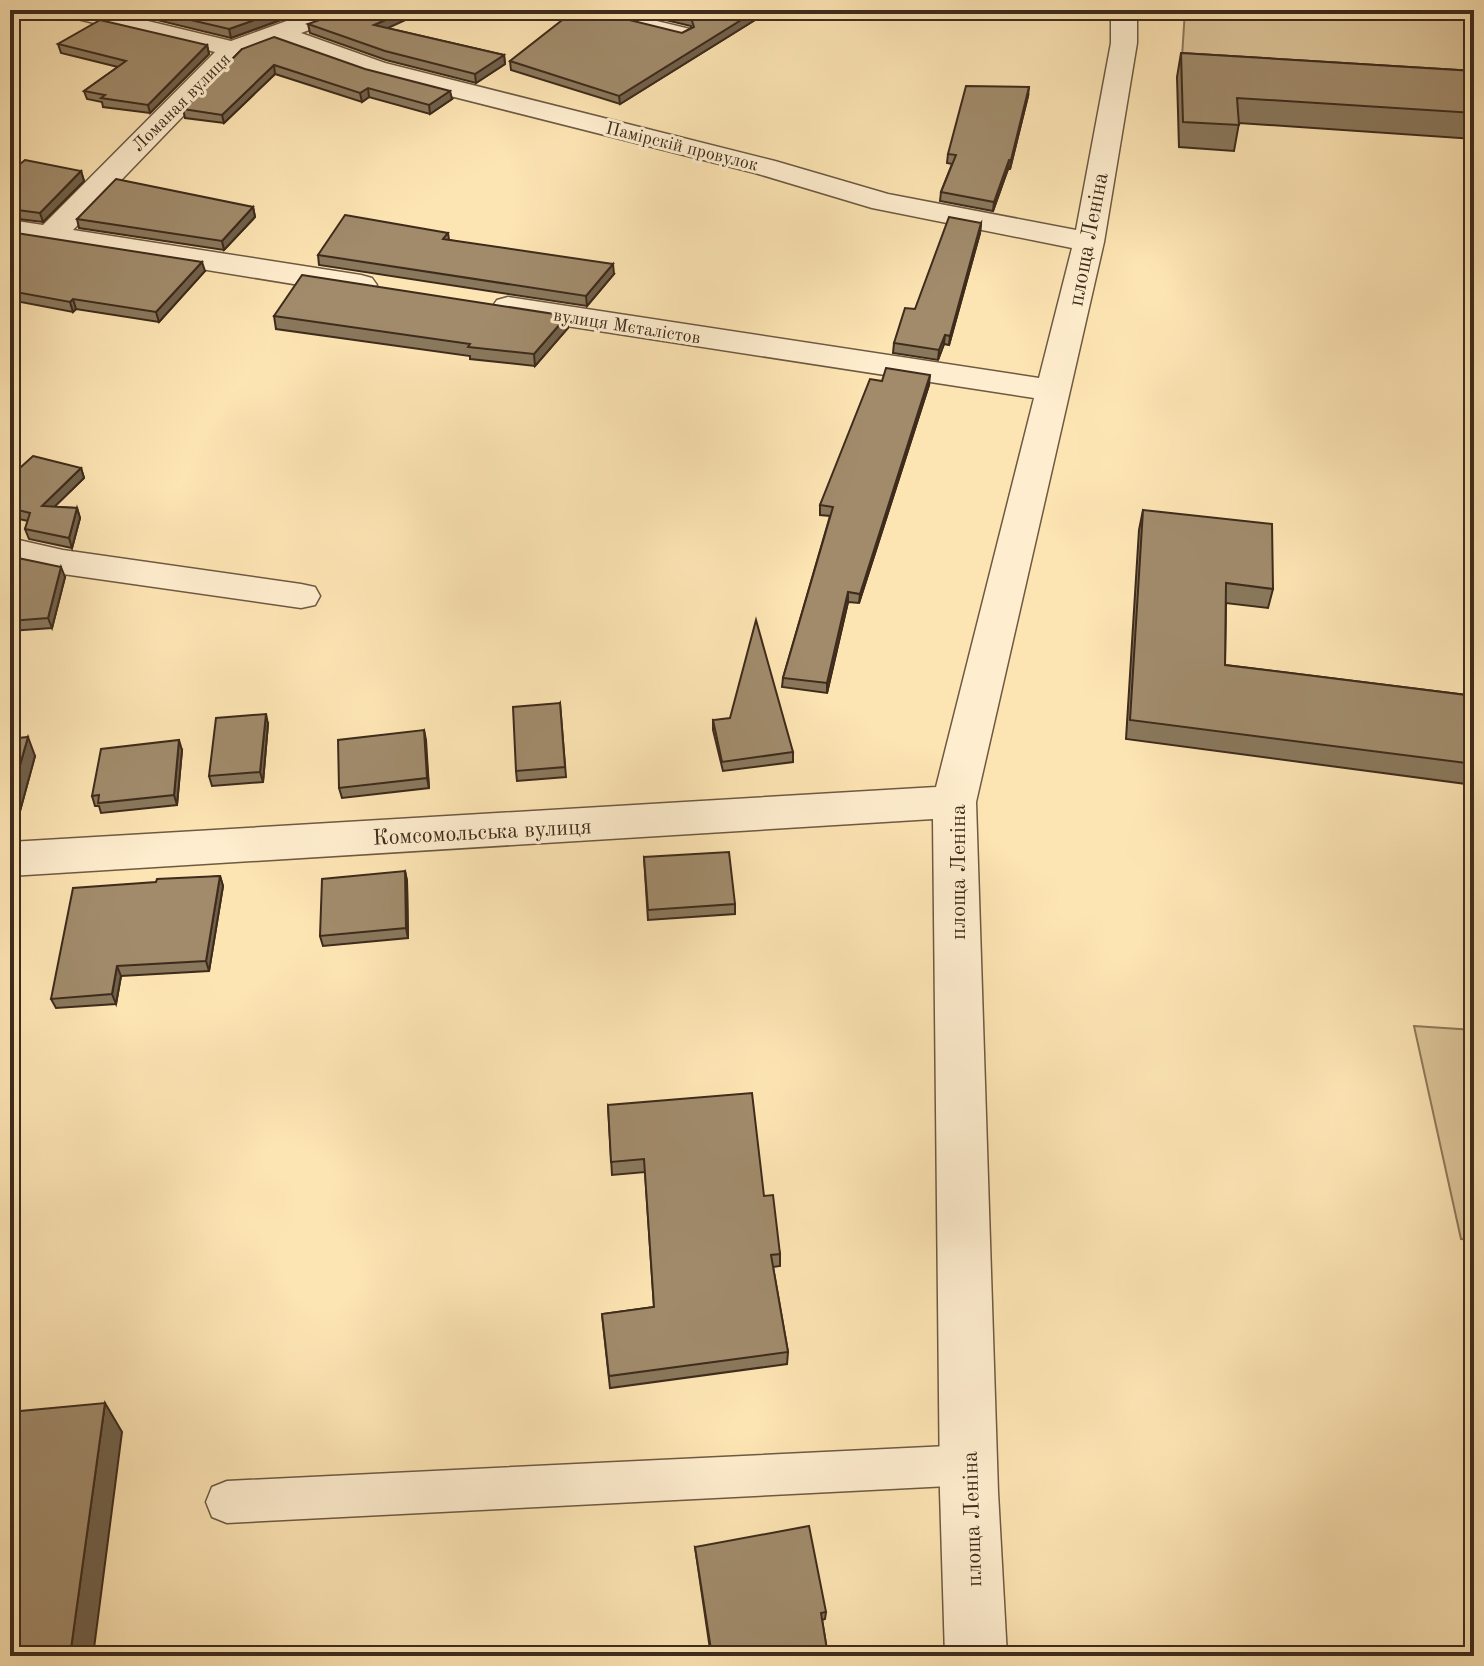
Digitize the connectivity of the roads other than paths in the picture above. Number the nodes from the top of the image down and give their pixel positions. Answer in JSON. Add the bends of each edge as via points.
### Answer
{"nodes":[{"id":1,"x":70,"y":10,"type":"edge"},
{"id":2,"x":341,"y":10,"type":"edge"},
{"id":3,"x":588,"y":10,"type":"edge"},
{"id":4,"x":1124,"y":10,"type":"edge"},
{"id":5,"x":683,"y":33,"type":"edge"},
{"id":6,"x":278,"y":34,"type":"junction"},
{"id":7,"x":233,"y":49,"type":"junction"},
{"id":8,"x":10,"y":229,"type":"edge"},
{"id":9,"x":49,"y":237,"type":"junction"},
{"id":10,"x":1089,"y":242,"type":"junction"},
{"id":11,"x":395,"y":290,"type":"edge"},
{"id":12,"x":473,"y":302,"type":"edge"},
{"id":13,"x":1055,"y":391,"type":"junction"},
{"id":14,"x":10,"y":550,"type":"edge"},
{"id":15,"x":301,"y":596,"type":"dead end"},
{"id":16,"x":954,"y":802,"type":"junction"},
{"id":17,"x":10,"y":859,"type":"edge"},
{"id":18,"x":969,"y":1465,"type":"junction"},
{"id":19,"x":227,"y":1502,"type":"dead end"},
{"id":20,"x":976,"y":1656,"type":"edge"}],
"edges":[{"from":1,"to":7,"type":"street"},
{"from":2,"to":6,"type":"street","name":"Ломаная вулиця"},
{"from":3,"to":5,"type":"lane"},
{"from":4,"to":10,"type":"street","name":"площа Леніна","via":[[1124,43]]},
{"from":6,"to":7,"type":"street","name":"Ломаная вулиця"},
{"from":6,"to":10,"type":"street","name":"Памірскій провулок","via":[[376,69],[883,202]]},
{"from":7,"to":9,"type":"street","name":"Ломаная вулиця"},
{"from":8,"to":9,"type":"street"},
{"from":9,"to":11,"type":"street"},
{"from":10,"to":13,"type":"street","name":"площа Леніна"},
{"from":12,"to":13,"type":"street","name":"вулиця Мєталістов"},
{"from":13,"to":16,"type":"street","name":"площа Леніна"},
{"from":14,"to":15,"type":"street"},
{"from":16,"to":17,"type":"street","name":"Комсомольська вулиця"},
{"from":16,"to":18,"type":"street","name":"площа Леніна"},
{"from":18,"to":19,"type":"lane"},
{"from":18,"to":20,"type":"street","name":"площа Леніна"}]}
